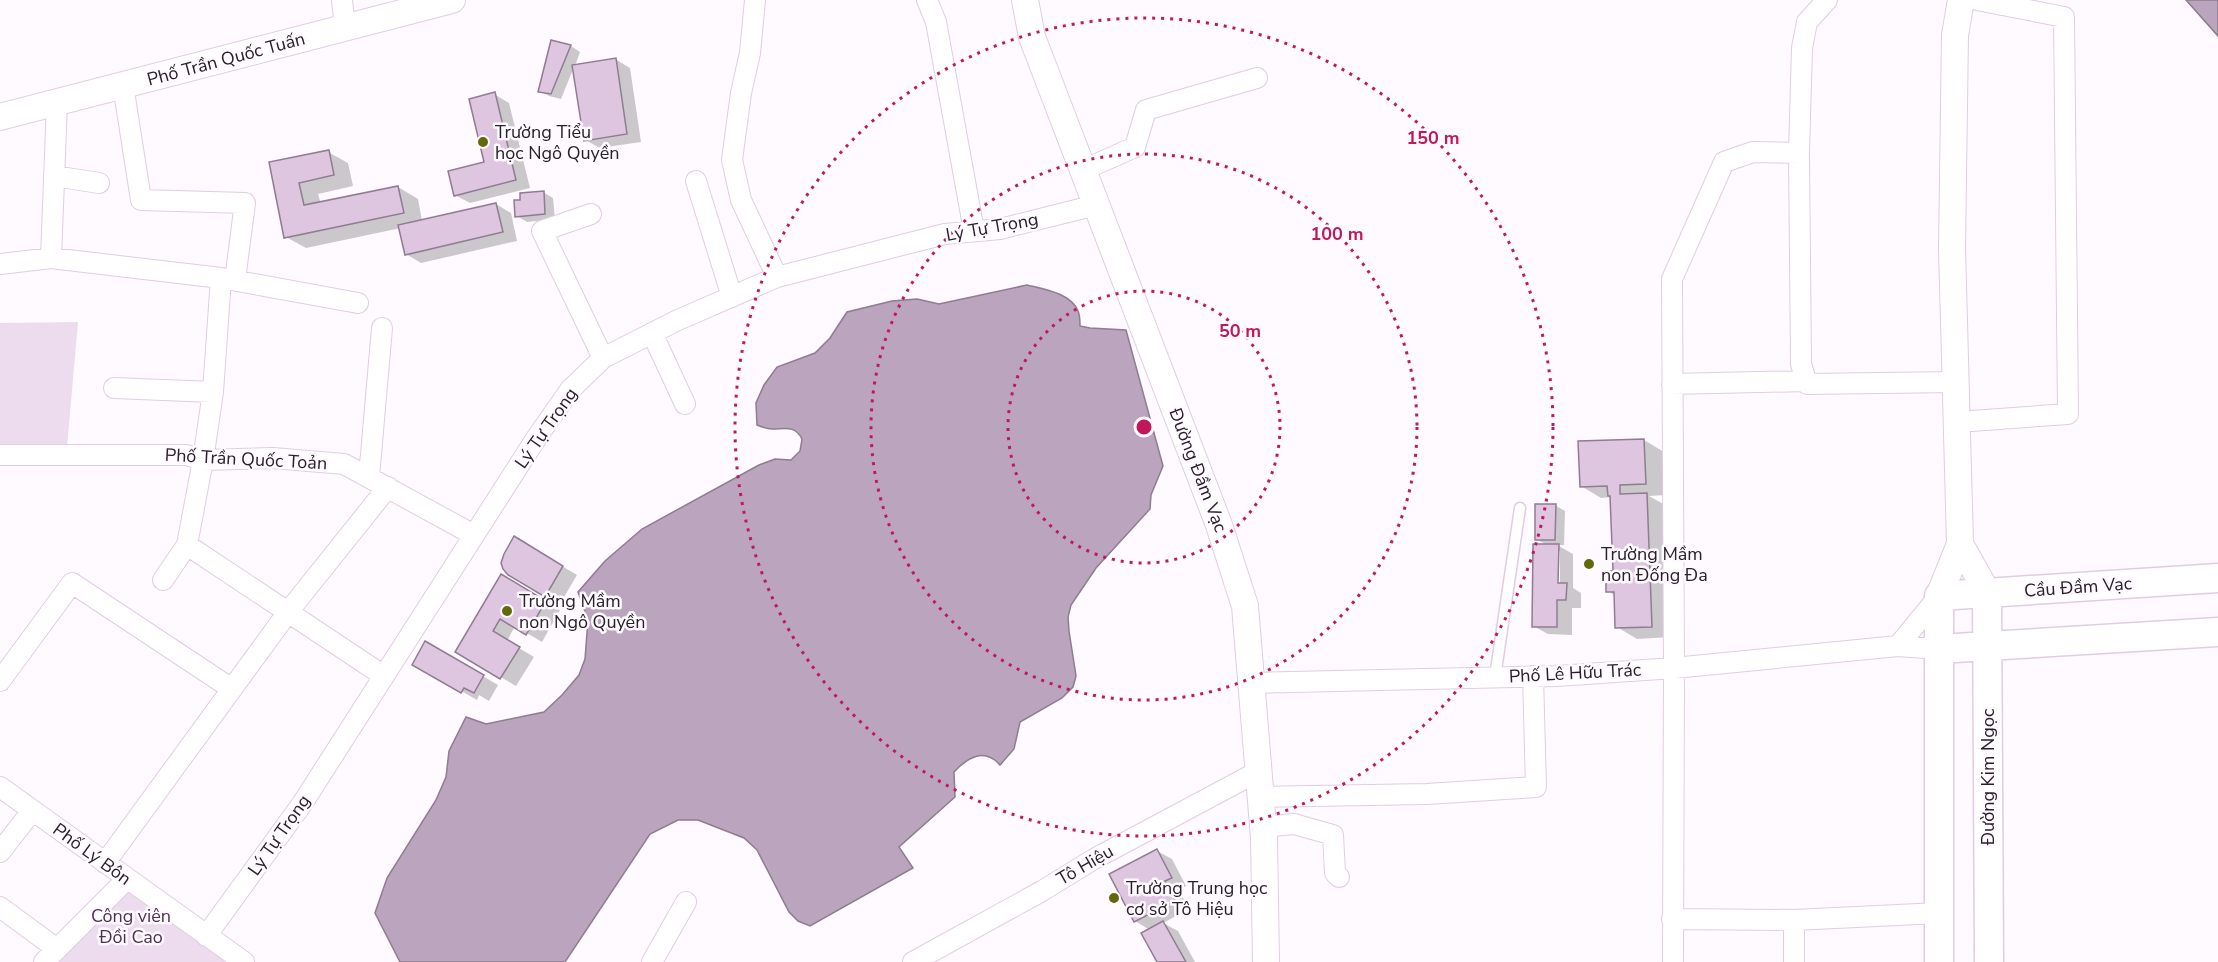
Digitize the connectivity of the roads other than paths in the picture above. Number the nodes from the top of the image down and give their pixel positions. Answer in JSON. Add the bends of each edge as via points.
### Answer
{"nodes":[{"id":1,"x":342,"y":0,"type":"edge"},
{"id":2,"x":755,"y":0,"type":"edge"},
{"id":3,"x":927,"y":0,"type":"edge"},
{"id":4,"x":1025,"y":0,"type":"edge"},
{"id":5,"x":1827,"y":0,"type":"edge"},
{"id":6,"x":1961,"y":0,"type":"edge"},
{"id":7,"x":1977,"y":0,"type":"edge"},
{"id":8,"x":435,"y":2,"type":"edge"},
{"id":9,"x":2065,"y":8,"type":"edge"},
{"id":10,"x":345,"y":28,"type":"junction"},
{"id":11,"x":1257,"y":78,"type":"dead end"},
{"id":12,"x":123,"y":85,"type":"junction"},
{"id":13,"x":57,"y":102,"type":"junction"},
{"id":14,"x":0,"y":116,"type":"edge"},
{"id":15,"x":1798,"y":153,"type":"junction"},
{"id":16,"x":1083,"y":170,"type":"junction"},
{"id":17,"x":54,"y":176,"type":"junction"},
{"id":18,"x":696,"y":181,"type":"dead end"},
{"id":19,"x":99,"y":183,"type":"dead end"},
{"id":20,"x":1096,"y":205,"type":"junction"},
{"id":21,"x":591,"y":214,"type":"dead end"},
{"id":22,"x":974,"y":231,"type":"junction"},
{"id":23,"x":51,"y":258,"type":"junction"},
{"id":24,"x":0,"y":264,"type":"edge"},
{"id":25,"x":777,"y":277,"type":"junction"},
{"id":26,"x":228,"y":279,"type":"junction"},
{"id":27,"x":732,"y":297,"type":"junction"},
{"id":28,"x":358,"y":303,"type":"dead end"},
{"id":29,"x":382,"y":328,"type":"dead end"},
{"id":30,"x":652,"y":333,"type":"junction"},
{"id":31,"x":603,"y":358,"type":"junction"},
{"id":32,"x":1807,"y":381,"type":"junction"},
{"id":33,"x":1956,"y":382,"type":"junction"},
{"id":34,"x":1672,"y":384,"type":"junction"},
{"id":35,"x":114,"y":388,"type":"dead end"},
{"id":36,"x":213,"y":392,"type":"junction"},
{"id":37,"x":685,"y":404,"type":"dead end"},
{"id":38,"x":1957,"y":422,"type":"junction"},
{"id":39,"x":0,"y":455,"type":"edge"},
{"id":40,"x":203,"y":460,"type":"junction"},
{"id":41,"x":369,"y":477,"type":"junction"},
{"id":42,"x":388,"y":488,"type":"junction"},
{"id":43,"x":1520,"y":507,"type":"dead end"},
{"id":44,"x":474,"y":535,"type":"junction"},
{"id":45,"x":188,"y":544,"type":"junction"},
{"id":46,"x":1960,"y":544,"type":"junction"},
{"id":47,"x":2218,"y":578,"type":"edge"},
{"id":48,"x":163,"y":580,"type":"dead end"},
{"id":49,"x":1987,"y":592,"type":"junction"},
{"id":50,"x":1939,"y":596,"type":"junction"},
{"id":51,"x":288,"y":612,"type":"junction"},
{"id":52,"x":2218,"y":632,"type":"edge"},
{"id":53,"x":1898,"y":646,"type":"junction"},
{"id":54,"x":1987,"y":646,"type":"junction"},
{"id":55,"x":1939,"y":649,"type":"junction"},
{"id":56,"x":1674,"y":668,"type":"junction"},
{"id":57,"x":384,"y":676,"type":"junction"},
{"id":58,"x":1533,"y":676,"type":"junction"},
{"id":59,"x":1495,"y":677,"type":"junction"},
{"id":60,"x":0,"y":681,"type":"edge"},
{"id":61,"x":1252,"y":684,"type":"junction"},
{"id":62,"x":232,"y":689,"type":"junction"},
{"id":63,"x":1259,"y":771,"type":"junction"},
{"id":64,"x":0,"y":787,"type":"edge"},
{"id":65,"x":1261,"y":797,"type":"junction"},
{"id":66,"x":32,"y":811,"type":"junction"},
{"id":67,"x":1263,"y":827,"type":"junction"},
{"id":68,"x":0,"y":852,"type":"edge"},
{"id":69,"x":105,"y":863,"type":"junction"},
{"id":70,"x":1339,"y":877,"type":"dead end"},
{"id":71,"x":127,"y":879,"type":"junction"},
{"id":72,"x":686,"y":902,"type":"dead end"},
{"id":73,"x":2,"y":913,"type":"edge"},
{"id":74,"x":1939,"y":914,"type":"junction"},
{"id":75,"x":1672,"y":919,"type":"junction"},
{"id":76,"x":1794,"y":920,"type":"junction"},
{"id":77,"x":206,"y":936,"type":"junction"},
{"id":78,"x":51,"y":956,"type":"edge"},
{"id":79,"x":244,"y":962,"type":"edge"},
{"id":80,"x":652,"y":962,"type":"edge"},
{"id":81,"x":913,"y":962,"type":"edge"},
{"id":82,"x":1266,"y":962,"type":"edge"},
{"id":83,"x":1673,"y":962,"type":"edge"},
{"id":84,"x":1794,"y":962,"type":"edge"},
{"id":85,"x":1939,"y":962,"type":"edge"},
{"id":86,"x":1989,"y":962,"type":"edge"}],
"edges":[{"from":1,"to":10,"type":"street"},
{"from":2,"to":25,"type":"street","via":[[732,160],[741,200]]},
{"from":3,"to":22,"type":"street","via":[[936,22]]},
{"from":4,"to":16,"type":"street","name":"Đường Đầm Vạc","via":[[1032,37]]},
{"from":5,"to":15,"type":"street","via":[[1807,22],[1802,48]]},
{"from":6,"to":33,"type":"street","via":[[1955,35]]},
{"from":7,"to":9,"type":"street"},
{"from":8,"to":10,"type":"street","name":"Phố Trần Quốc Tuấn"},
{"from":9,"to":38,"type":"street","via":[[2068,414]]},
{"from":10,"to":12,"type":"street","name":"Phố Trần Quốc Tuấn"},
{"from":11,"to":16,"type":"street","via":[[1146,110],[1135,147]]},
{"from":12,"to":13,"type":"street","name":"Phố Trần Quốc Tuấn"},
{"from":12,"to":26,"type":"street","via":[[141,200],[245,203]]},
{"from":13,"to":14,"type":"street","name":"Phố Trần Quốc Tuấn"},
{"from":13,"to":17,"type":"street"},
{"from":15,"to":32,"type":"street","via":[[1801,363]]},
{"from":15,"to":34,"type":"street","via":[[1753,152],[1724,162],[1672,279]]},
{"from":16,"to":20,"type":"street","name":"Đường Đầm Vạc"},
{"from":17,"to":19,"type":"street"},
{"from":17,"to":23,"type":"street"},
{"from":18,"to":27,"type":"street"},
{"from":20,"to":22,"type":"street","name":"Lý Tự Trọng","via":[[1000,229]]},
{"from":20,"to":61,"type":"street","name":"Đường Đầm Vạc","via":[[1219,525],[1245,606]]},
{"from":21,"to":31,"type":"street","via":[[542,231]]},
{"from":22,"to":25,"type":"street","name":"Lý Tự Trọng","via":[[945,234]]},
{"from":23,"to":24,"type":"street"},
{"from":23,"to":26,"type":"street"},
{"from":25,"to":27,"type":"street","name":"Lý Tự Trọng"},
{"from":26,"to":28,"type":"street"},
{"from":26,"to":36,"type":"street"},
{"from":27,"to":30,"type":"street","name":"Lý Tự Trọng"},
{"from":29,"to":41,"type":"street"},
{"from":30,"to":31,"type":"street","name":"Lý Tự Trọng"},
{"from":30,"to":37,"type":"street"},
{"from":31,"to":44,"type":"street","name":"Lý Tự Trọng","via":[[570,390]]},
{"from":32,"to":33,"type":"street","via":[[1827,385]]},
{"from":32,"to":34,"type":"street"},
{"from":33,"to":38,"type":"street"},
{"from":34,"to":56,"type":"street"},
{"from":35,"to":36,"type":"street"},
{"from":36,"to":40,"type":"street"},
{"from":38,"to":46,"type":"street"},
{"from":39,"to":40,"type":"street","name":"Phố Trần Quốc Toản","via":[[186,455]]},
{"from":40,"to":41,"type":"street","name":"Phố Trần Quốc Toản","via":[[273,458],[344,464]]},
{"from":40,"to":45,"type":"street"},
{"from":41,"to":42,"type":"street","name":"Phố Trần Quốc Toản"},
{"from":42,"to":44,"type":"street","name":"Phố Trần Quốc Toản"},
{"from":42,"to":51,"type":"street"},
{"from":43,"to":59,"type":"lane"},
{"from":44,"to":57,"type":"street","name":"Lý Tự Trọng"},
{"from":45,"to":48,"type":"street"},
{"from":45,"to":51,"type":"street"},
{"from":46,"to":49,"type":"street"},
{"from":46,"to":50,"type":"street"},
{"from":47,"to":49,"type":"main road","name":"Cầu Đầm Vạc"},
{"from":49,"to":50,"type":"main road","name":"Cầu Đầm Vạc"},
{"from":49,"to":54,"type":"main road","name":"Đường Kim Ngọc"},
{"from":50,"to":53,"type":"street"},
{"from":50,"to":55,"type":"main road"},
{"from":51,"to":57,"type":"street"},
{"from":51,"to":62,"type":"street"},
{"from":52,"to":54,"type":"main road"},
{"from":53,"to":55,"type":"street","name":"Phố Lê Hữu Trác"},
{"from":53,"to":56,"type":"street","name":"Phố Lê Hữu Trác"},
{"from":54,"to":55,"type":"main road"},
{"from":54,"to":86,"type":"main road","name":"Đường Kim Ngọc"},
{"from":55,"to":74,"type":"main road"},
{"from":56,"to":58,"type":"street","name":"Phố Lê Hữu Trác"},
{"from":56,"to":75,"type":"street"},
{"from":57,"to":77,"type":"street","name":"Lý Tự Trọng","via":[[302,804]]},
{"from":58,"to":59,"type":"street","name":"Phố Lê Hữu Trác"},
{"from":58,"to":65,"type":"street","via":[[1536,787],[1427,794]]},
{"from":59,"to":61,"type":"street","name":"Phố Lê Hữu Trác"},
{"from":60,"to":62,"type":"street","via":[[72,583]]},
{"from":61,"to":63,"type":"street","name":"Đường Đầm Vạc"},
{"from":62,"to":69,"type":"street"},
{"from":63,"to":65,"type":"street","name":"Đường Đầm Vạc"},
{"from":63,"to":81,"type":"street","name":"Tô Hiệu"},
{"from":64,"to":66,"type":"street","name":"Phố Lý Bôn"},
{"from":65,"to":67,"type":"street","name":"Đường Đầm Vạc"},
{"from":66,"to":68,"type":"street"},
{"from":66,"to":69,"type":"street","name":"Phố Lý Bôn"},
{"from":67,"to":70,"type":"street","via":[[1294,824],[1332,835],[1335,873]]},
{"from":67,"to":82,"type":"street","name":"Đường Đầm Vạc"},
{"from":69,"to":71,"type":"street","name":"Phố Lý Bôn"},
{"from":71,"to":77,"type":"street","name":"Phố Lý Bôn"},
{"from":71,"to":78,"type":"street"},
{"from":72,"to":80,"type":"street"},
{"from":73,"to":78,"type":"street"},
{"from":74,"to":76,"type":"street"},
{"from":74,"to":85,"type":"main road"},
{"from":75,"to":76,"type":"street"},
{"from":75,"to":83,"type":"street"},
{"from":76,"to":84,"type":"street"},
{"from":77,"to":79,"type":"street","name":"Phố Lý Bôn"}]}
